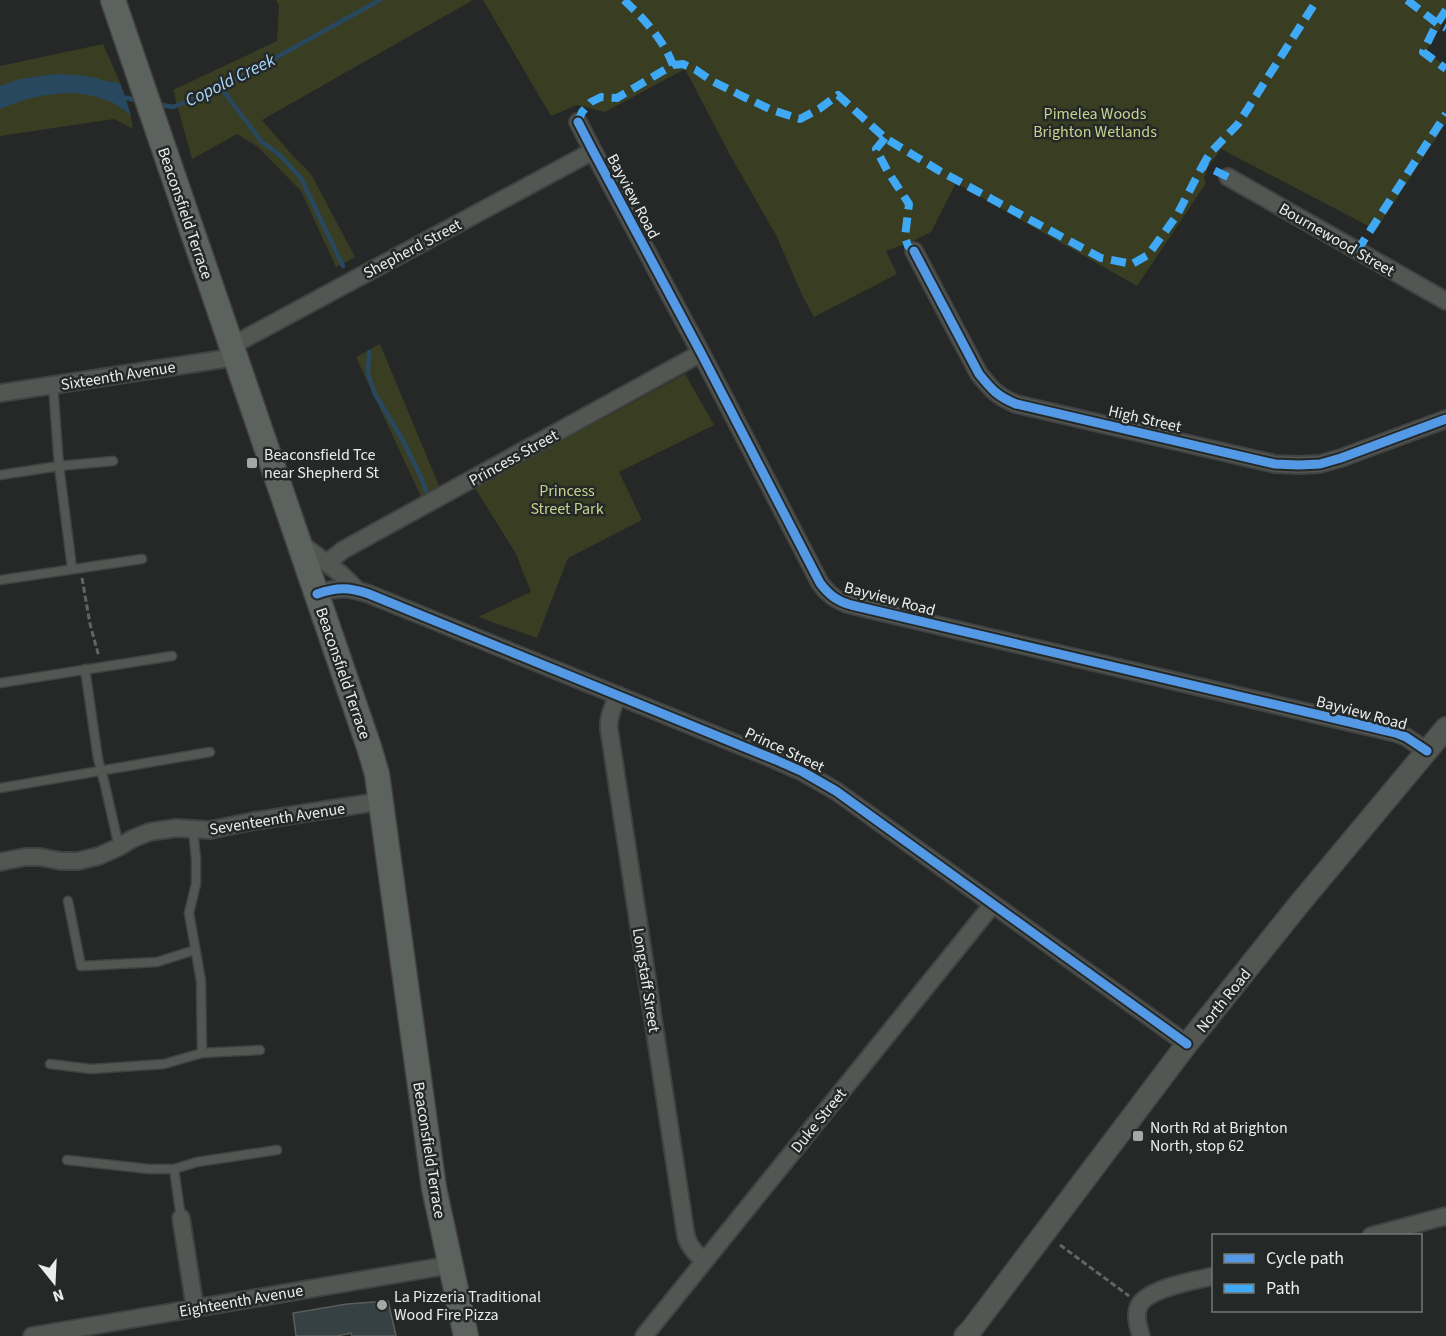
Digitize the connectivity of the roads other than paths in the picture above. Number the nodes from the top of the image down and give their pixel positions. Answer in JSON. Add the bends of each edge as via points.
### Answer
{"nodes":[{"id":1,"x":113,"y":0,"type":"edge"},
{"id":2,"x":578,"y":122,"type":"dead end"},
{"id":3,"x":593,"y":151,"type":"junction"},
{"id":4,"x":1228,"y":177,"type":"dead end"},
{"id":5,"x":914,"y":252,"type":"dead end"},
{"id":6,"x":1446,"y":301,"type":"edge"},
{"id":7,"x":233,"y":352,"type":"junction"},
{"id":8,"x":701,"y":353,"type":"junction"},
{"id":9,"x":53,"y":385,"type":"junction"},
{"id":10,"x":0,"y":393,"type":"edge"},
{"id":11,"x":1446,"y":419,"type":"edge"},
{"id":12,"x":113,"y":461,"type":"dead end"},
{"id":13,"x":59,"y":466,"type":"junction"},
{"id":14,"x":0,"y":475,"type":"edge"},
{"id":15,"x":300,"y":543,"type":"junction"},
{"id":16,"x":142,"y":559,"type":"dead end"},
{"id":17,"x":329,"y":564,"type":"junction"},
{"id":18,"x":76,"y":568,"type":"junction"},
{"id":19,"x":0,"y":580,"type":"edge"},
{"id":20,"x":356,"y":589,"type":"junction"},
{"id":21,"x":317,"y":594,"type":"junction"},
{"id":22,"x":171,"y":656,"type":"dead end"},
{"id":23,"x":85,"y":669,"type":"junction"},
{"id":24,"x":0,"y":683,"type":"edge"},
{"id":25,"x":618,"y":695,"type":"junction"},
{"id":26,"x":1446,"y":728,"type":"edge"},
{"id":27,"x":1427,"y":751,"type":"junction"},
{"id":28,"x":210,"y":752,"type":"dead end"},
{"id":29,"x":102,"y":770,"type":"junction"},
{"id":30,"x":0,"y":788,"type":"edge"},
{"id":31,"x":382,"y":801,"type":"junction"},
{"id":32,"x":193,"y":830,"type":"junction"},
{"id":33,"x":119,"y":847,"type":"junction"},
{"id":34,"x":0,"y":862,"type":"edge"},
{"id":35,"x":69,"y":901,"type":"dead end"},
{"id":36,"x":993,"y":904,"type":"junction"},
{"id":37,"x":195,"y":951,"type":"junction"},
{"id":38,"x":1187,"y":1044,"type":"junction"},
{"id":39,"x":260,"y":1050,"type":"dead end"},
{"id":40,"x":202,"y":1053,"type":"junction"},
{"id":41,"x":50,"y":1065,"type":"dead end"},
{"id":42,"x":277,"y":1150,"type":"dead end"},
{"id":43,"x":67,"y":1160,"type":"dead end"},
{"id":44,"x":174,"y":1169,"type":"junction"},
{"id":45,"x":1446,"y":1216,"type":"edge"},
{"id":46,"x":181,"y":1218,"type":"joint"},
{"id":47,"x":1378,"y":1234,"type":"edge"},
{"id":48,"x":704,"y":1260,"type":"junction"},
{"id":49,"x":450,"y":1265,"type":"junction"},
{"id":50,"x":1212,"y":1277,"type":"edge"},
{"id":51,"x":195,"y":1308,"type":"junction"},
{"id":52,"x":32,"y":1336,"type":"edge"},
{"id":53,"x":466,"y":1336,"type":"edge"},
{"id":54,"x":644,"y":1336,"type":"edge"},
{"id":55,"x":965,"y":1336,"type":"edge"},
{"id":56,"x":1141,"y":1336,"type":"edge"}],
"edges":[{"from":1,"to":7,"type":"main road","name":"Beaconsfield Terrace"},
{"from":2,"to":3,"type":"street","name":"Bayview Road"},
{"from":3,"to":7,"type":"street","name":"Shepherd Street"},
{"from":3,"to":8,"type":"street","name":"Bayview Road"},
{"from":4,"to":6,"type":"street","name":"Bournewood Street"},
{"from":5,"to":11,"type":"street","name":"High Street","via":[[979,374],[1001,398],[1016,404],[1275,464],[1299,465],[1341,458]]},
{"from":7,"to":9,"type":"street","name":"Sixteenth Avenue"},
{"from":7,"to":15,"type":"main road","name":"Beaconsfield Terrace"},
{"from":8,"to":17,"type":"street","name":"Princess Street","via":[[343,550]]},
{"from":8,"to":27,"type":"street","name":"Bayview Road","via":[[820,583],[839,602],[1396,734]]},
{"from":9,"to":10,"type":"street","name":"Sixteenth Avenue"},
{"from":9,"to":13,"type":"lane"},
{"from":12,"to":13,"type":"lane"},
{"from":13,"to":14,"type":"lane"},
{"from":13,"to":18,"type":"lane"},
{"from":15,"to":17,"type":"street","name":"Prince Street"},
{"from":15,"to":21,"type":"main road","name":"Beaconsfield Terrace"},
{"from":16,"to":18,"type":"lane"},
{"from":17,"to":20,"type":"street","name":"Prince Street"},
{"from":18,"to":19,"type":"lane"},
{"from":20,"to":21,"type":"street","name":"Prince Street","via":[[331,589]]},
{"from":20,"to":25,"type":"street","name":"Prince Street"},
{"from":21,"to":31,"type":"main road","name":"Beaconsfield Terrace","via":[[369,747]]},
{"from":22,"to":23,"type":"lane"},
{"from":23,"to":24,"type":"lane"},
{"from":23,"to":29,"type":"lane"},
{"from":25,"to":36,"type":"street","name":"Prince Street","via":[[803,772],[836,790]]},
{"from":25,"to":48,"type":"street","name":"Longstaff Street","via":[[610,713],[609,729],[678,1188],[688,1243]]},
{"from":26,"to":27,"type":"street","name":"North Road"},
{"from":27,"to":38,"type":"street","name":"North Road"},
{"from":28,"to":29,"type":"lane"},
{"from":29,"to":30,"type":"lane"},
{"from":29,"to":33,"type":"lane"},
{"from":31,"to":32,"type":"street","name":"Seventeenth Avenue"},
{"from":31,"to":49,"type":"main road","name":"Beaconsfield Terrace","via":[[434,1188]]},
{"from":32,"to":33,"type":"street","name":"Seventeenth Avenue","via":[[149,832]]},
{"from":32,"to":37,"type":"lane","via":[[196,884],[189,913]]},
{"from":33,"to":34,"type":"street","name":"Seventeenth Avenue","via":[[78,861],[25,857]]},
{"from":35,"to":37,"type":"lane","via":[[81,966],[157,963]]},
{"from":36,"to":38,"type":"street","name":"Prince Street"},
{"from":36,"to":48,"type":"street","name":"Duke Street"},
{"from":37,"to":40,"type":"lane","via":[[201,981]]},
{"from":38,"to":55,"type":"street","name":"North Road"},
{"from":39,"to":40,"type":"lane"},
{"from":40,"to":41,"type":"lane","via":[[164,1064],[91,1069]]},
{"from":42,"to":44,"type":"lane"},
{"from":43,"to":44,"type":"lane"},
{"from":44,"to":46,"type":"lane"},
{"from":45,"to":47,"type":"street"},
{"from":46,"to":51,"type":"street"},
{"from":48,"to":54,"type":"street","name":"Duke Street"},
{"from":49,"to":51,"type":"street","name":"Eighteenth Avenue"},
{"from":49,"to":53,"type":"main road","name":"Beaconsfield Terrace"},
{"from":50,"to":56,"type":"street","via":[[1147,1297],[1137,1313]]},
{"from":51,"to":52,"type":"street","name":"Eighteenth Avenue"}]}
